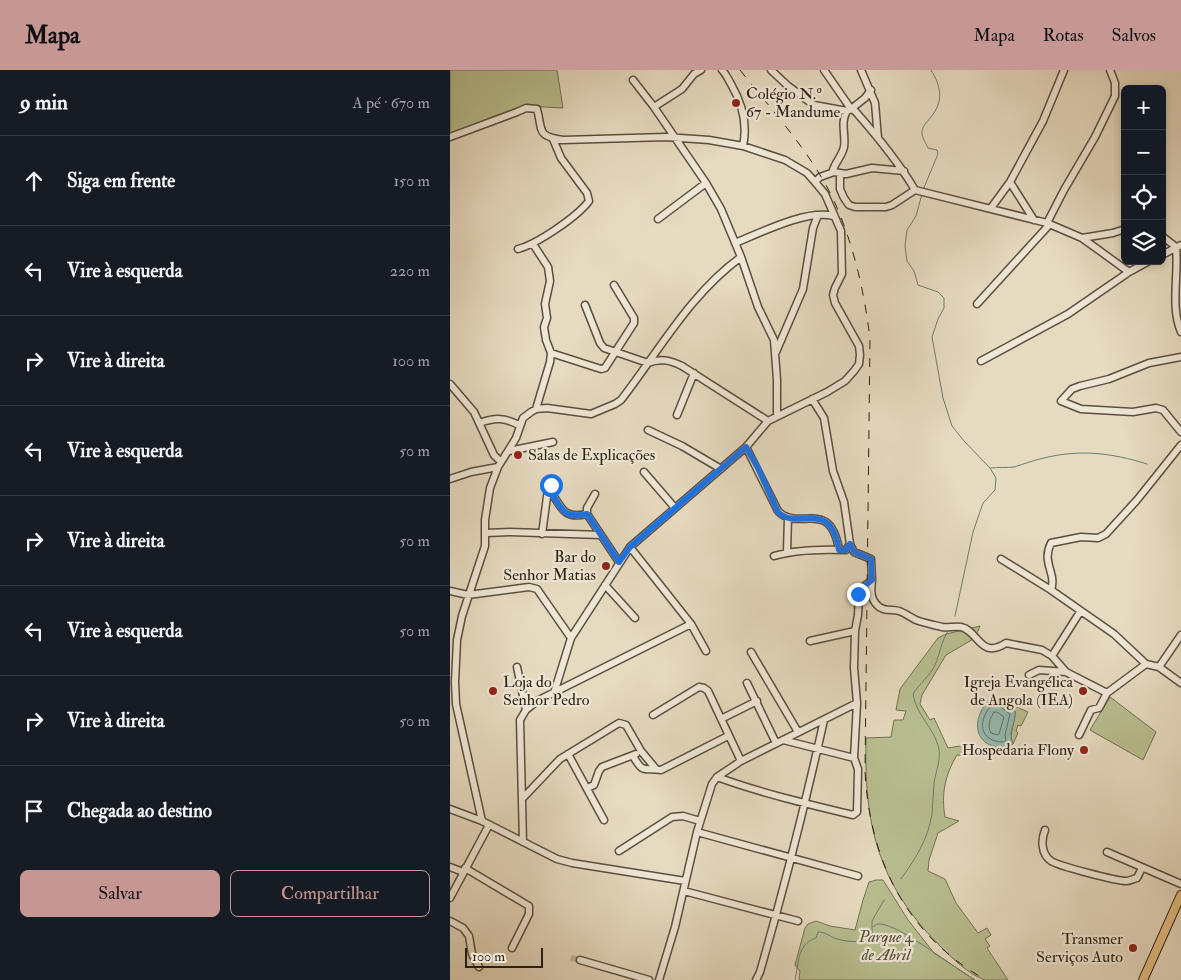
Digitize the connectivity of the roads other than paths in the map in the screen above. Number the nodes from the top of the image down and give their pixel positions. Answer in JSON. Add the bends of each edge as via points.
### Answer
{"nodes":[{"id":1,"x":702,"y":70,"type":"edge"},
{"id":2,"x":722,"y":70,"type":"edge"},
{"id":3,"x":770,"y":70,"type":"edge"},
{"id":4,"x":824,"y":70,"type":"edge"},
{"id":5,"x":861,"y":70,"type":"edge"},
{"id":6,"x":1064,"y":70,"type":"edge"},
{"id":7,"x":1110,"y":70,"type":"edge"},
{"id":8,"x":633,"y":80,"type":"dead end"},
{"id":9,"x":871,"y":90,"type":"junction"},
{"id":10,"x":654,"y":107,"type":"junction"},
{"id":11,"x":849,"y":110,"type":"junction"},
{"id":12,"x":450,"y":137,"type":"edge"},
{"id":13,"x":878,"y":138,"type":"junction"},
{"id":14,"x":553,"y":139,"type":"junction"},
{"id":15,"x":675,"y":139,"type":"junction"},
{"id":16,"x":743,"y":146,"type":"junction"},
{"id":17,"x":904,"y":170,"type":"junction"},
{"id":18,"x":837,"y":173,"type":"junction"},
{"id":19,"x":814,"y":182,"type":"junction"},
{"id":20,"x":1010,"y":182,"type":"junction"},
{"id":21,"x":706,"y":183,"type":"junction"},
{"id":22,"x":919,"y":192,"type":"junction"},
{"id":23,"x":991,"y":208,"type":"junction"},
{"id":24,"x":818,"y":215,"type":"junction"},
{"id":25,"x":833,"y":216,"type":"junction"},
{"id":26,"x":658,"y":219,"type":"dead end"},
{"id":27,"x":1034,"y":220,"type":"junction"},
{"id":28,"x":1048,"y":224,"type":"junction"},
{"id":29,"x":1121,"y":230,"type":"edge"},
{"id":30,"x":1082,"y":238,"type":"junction"},
{"id":31,"x":1166,"y":238,"type":"edge"},
{"id":32,"x":735,"y":243,"type":"junction"},
{"id":33,"x":533,"y":244,"type":"junction"},
{"id":34,"x":1178,"y":246,"type":"edge"},
{"id":35,"x":518,"y":249,"type":"dead end"},
{"id":36,"x":1166,"y":253,"type":"edge"},
{"id":37,"x":741,"y":257,"type":"junction"},
{"id":38,"x":1142,"y":265,"type":"edge"},
{"id":39,"x":1129,"y":272,"type":"junction"},
{"id":40,"x":614,"y":285,"type":"dead end"},
{"id":41,"x":977,"y":304,"type":"dead end"},
{"id":42,"x":585,"y":305,"type":"dead end"},
{"id":43,"x":1181,"y":332,"type":"edge"},
{"id":44,"x":615,"y":352,"type":"junction"},
{"id":45,"x":551,"y":353,"type":"junction"},
{"id":46,"x":776,"y":353,"type":"junction"},
{"id":47,"x":1181,"y":357,"type":"edge"},
{"id":48,"x":981,"y":361,"type":"dead end"},
{"id":49,"x":648,"y":363,"type":"junction"},
{"id":50,"x":694,"y":373,"type":"junction"},
{"id":51,"x":450,"y":384,"type":"edge"},
{"id":52,"x":812,"y":399,"type":"junction"},
{"id":53,"x":536,"y":409,"type":"junction"},
{"id":54,"x":677,"y":415,"type":"dead end"},
{"id":55,"x":777,"y":415,"type":"junction"},
{"id":56,"x":768,"y":421,"type":"junction"},
{"id":57,"x":480,"y":423,"type":"junction"},
{"id":58,"x":520,"y":425,"type":"junction"},
{"id":59,"x":648,"y":430,"type":"dead end"},
{"id":60,"x":1181,"y":432,"type":"edge"},
{"id":61,"x":553,"y":442,"type":"dead end"},
{"id":62,"x":1181,"y":445,"type":"edge"},
{"id":63,"x":746,"y":447,"type":"junction"},
{"id":64,"x":509,"y":450,"type":"junction"},
{"id":65,"x":500,"y":464,"type":"junction"},
{"id":66,"x":721,"y":469,"type":"junction"},
{"id":67,"x":644,"y":472,"type":"dead end"},
{"id":68,"x":450,"y":479,"type":"edge"},
{"id":69,"x":595,"y":494,"type":"dead end"},
{"id":70,"x":675,"y":508,"type":"junction"},
{"id":71,"x":587,"y":514,"type":"junction"},
{"id":72,"x":788,"y":517,"type":"junction"},
{"id":73,"x":486,"y":533,"type":"junction"},
{"id":74,"x":542,"y":534,"type":"junction"},
{"id":75,"x":601,"y":535,"type":"junction"},
{"id":76,"x":850,"y":544,"type":"junction"},
{"id":77,"x":630,"y":547,"type":"junction"},
{"id":78,"x":839,"y":550,"type":"junction"},
{"id":79,"x":788,"y":552,"type":"junction"},
{"id":80,"x":774,"y":556,"type":"dead end"},
{"id":81,"x":1002,"y":559,"type":"dead end"},
{"id":82,"x":619,"y":562,"type":"junction"},
{"id":83,"x":872,"y":580,"type":"junction"},
{"id":84,"x":605,"y":585,"type":"junction"},
{"id":85,"x":1051,"y":590,"type":"junction"},
{"id":86,"x":450,"y":591,"type":"edge"},
{"id":87,"x":468,"y":595,"type":"junction"},
{"id":88,"x":1080,"y":612,"type":"junction"},
{"id":89,"x":634,"y":618,"type":"dead end"},
{"id":90,"x":690,"y":624,"type":"junction"},
{"id":91,"x":855,"y":631,"type":"junction"},
{"id":92,"x":1181,"y":635,"type":"edge"},
{"id":93,"x":571,"y":638,"type":"junction"},
{"id":94,"x":453,"y":639,"type":"edge"},
{"id":95,"x":810,"y":641,"type":"dead end"},
{"id":96,"x":706,"y":651,"type":"dead end"},
{"id":97,"x":751,"y":652,"type":"dead end"},
{"id":98,"x":1052,"y":656,"type":"junction"},
{"id":99,"x":1146,"y":664,"type":"junction"},
{"id":100,"x":1159,"y":667,"type":"junction"},
{"id":101,"x":517,"y":668,"type":"dead end"},
{"id":102,"x":1066,"y":672,"type":"junction"},
{"id":103,"x":1029,"y":675,"type":"dead end"},
{"id":104,"x":747,"y":683,"type":"dead end"},
{"id":105,"x":1181,"y":683,"type":"edge"},
{"id":106,"x":554,"y":693,"type":"junction"},
{"id":107,"x":1107,"y":693,"type":"junction"},
{"id":108,"x":757,"y":701,"type":"junction"},
{"id":109,"x":453,"y":703,"type":"edge"},
{"id":110,"x":856,"y":704,"type":"junction"},
{"id":111,"x":526,"y":710,"type":"junction"},
{"id":112,"x":652,"y":715,"type":"dead end"},
{"id":113,"x":721,"y":719,"type":"junction"},
{"id":114,"x":824,"y":720,"type":"junction"},
{"id":115,"x":798,"y":732,"type":"junction"},
{"id":116,"x":1079,"y":735,"type":"dead end"},
{"id":117,"x":728,"y":736,"type":"junction"},
{"id":118,"x":779,"y":741,"type":"junction"},
{"id":119,"x":818,"y":750,"type":"junction"},
{"id":120,"x":641,"y":751,"type":"junction"},
{"id":121,"x":568,"y":754,"type":"junction"},
{"id":122,"x":633,"y":756,"type":"junction"},
{"id":123,"x":854,"y":758,"type":"junction"},
{"id":124,"x":741,"y":761,"type":"junction"},
{"id":125,"x":656,"y":769,"type":"junction"},
{"id":126,"x":717,"y":777,"type":"junction"},
{"id":127,"x":587,"y":788,"type":"junction"},
{"id":128,"x":522,"y":799,"type":"junction"},
{"id":129,"x":805,"y":804,"type":"junction"},
{"id":130,"x":450,"y":809,"type":"edge"},
{"id":131,"x":604,"y":820,"type":"dead end"},
{"id":132,"x":700,"y":821,"type":"junction"},
{"id":133,"x":482,"y":822,"type":"junction"},
{"id":134,"x":489,"y":825,"type":"junction"},
{"id":135,"x":1045,"y":830,"type":"dead end"},
{"id":136,"x":697,"y":832,"type":"junction"},
{"id":137,"x":523,"y":842,"type":"junction"},
{"id":138,"x":619,"y":851,"type":"dead end"},
{"id":139,"x":1107,"y":852,"type":"dead end"},
{"id":140,"x":790,"y":856,"type":"junction"},
{"id":141,"x":450,"y":867,"type":"edge"},
{"id":142,"x":1142,"y":868,"type":"junction"},
{"id":143,"x":464,"y":870,"type":"junction"},
{"id":144,"x":858,"y":876,"type":"dead end"},
{"id":145,"x":685,"y":881,"type":"junction"},
{"id":146,"x":1181,"y":884,"type":"edge"},
{"id":147,"x":684,"y":891,"type":"junction"},
{"id":148,"x":1181,"y":895,"type":"edge"},
{"id":149,"x":450,"y":898,"type":"edge"},
{"id":150,"x":1181,"y":908,"type":"edge"},
{"id":151,"x":776,"y":916,"type":"junction"},
{"id":152,"x":798,"y":921,"type":"dead end"},
{"id":153,"x":450,"y":922,"type":"edge"},
{"id":154,"x":512,"y":948,"type":"dead end"},
{"id":155,"x":580,"y":960,"type":"tunnel mouth"},
{"id":156,"x":479,"y":967,"type":"dead end"},
{"id":157,"x":649,"y":980,"type":"edge"},
{"id":158,"x":659,"y":980,"type":"edge"},
{"id":159,"x":756,"y":980,"type":"edge"},
{"id":160,"x":1143,"y":980,"type":"edge"},
{"id":161,"x":1148,"y":980,"type":"edge"}],
"edges":[{"from":1,"to":10,"type":"street"},
{"from":2,"to":16,"type":"street","via":[[745,118]]},
{"from":3,"to":11,"type":"street","via":[[814,104]]},
{"from":4,"to":11,"type":"street"},
{"from":5,"to":9,"type":"street"},
{"from":6,"to":20,"type":"street","via":[[1043,121]]},
{"from":7,"to":28,"type":"street","via":[[1115,96]]},
{"from":8,"to":10,"type":"street"},
{"from":9,"to":11,"type":"street"},
{"from":9,"to":13,"type":"street"},
{"from":10,"to":15,"type":"street"},
{"from":11,"to":13,"type":"street","via":[[855,111]]},
{"from":11,"to":18,"type":"street","via":[[843,124],[844,145],[835,166]]},
{"from":12,"to":14,"type":"street","via":[[532,108],[537,109],[540,128],[545,136]]},
{"from":13,"to":17,"type":"street"},
{"from":14,"to":15,"type":"street"},
{"from":14,"to":33,"type":"street","via":[[558,153],[589,200]]},
{"from":15,"to":16,"type":"street"},
{"from":15,"to":21,"type":"street"},
{"from":16,"to":19,"type":"street","via":[[785,160],[807,173]]},
{"from":17,"to":18,"type":"street","via":[[872,168]]},
{"from":17,"to":22,"type":"street"},
{"from":18,"to":19,"type":"street"},
{"from":18,"to":22,"type":"street","via":[[844,198],[855,207],[886,207]]},
{"from":19,"to":25,"type":"street","via":[[825,194]]},
{"from":20,"to":23,"type":"street"},
{"from":20,"to":27,"type":"street"},
{"from":21,"to":26,"type":"street"},
{"from":21,"to":32,"type":"street"},
{"from":22,"to":23,"type":"street"},
{"from":23,"to":27,"type":"street"},
{"from":24,"to":25,"type":"street"},
{"from":24,"to":32,"type":"street","via":[[782,223]]},
{"from":24,"to":46,"type":"street","via":[[803,289]]},
{"from":25,"to":52,"type":"street","via":[[841,231],[842,274],[833,295],[859,346],[859,364],[844,381]]},
{"from":27,"to":28,"type":"street"},
{"from":28,"to":30,"type":"street"},
{"from":28,"to":41,"type":"street"},
{"from":29,"to":30,"type":"street"},
{"from":30,"to":39,"type":"street"},
{"from":31,"to":34,"type":"street"},
{"from":32,"to":37,"type":"street"},
{"from":33,"to":35,"type":"street"},
{"from":33,"to":45,"type":"street","via":[[550,274],[544,327]]},
{"from":34,"to":36,"type":"street"},
{"from":34,"to":43,"type":"street","via":[[1175,293]]},
{"from":37,"to":46,"type":"street","via":[[758,307],[774,340]]},
{"from":37,"to":49,"type":"street","via":[[709,284]]},
{"from":38,"to":39,"type":"street"},
{"from":39,"to":48,"type":"street","via":[[1068,314]]},
{"from":40,"to":44,"type":"street","via":[[634,318]]},
{"from":42,"to":44,"type":"street","via":[[600,343]]},
{"from":44,"to":45,"type":"street","via":[[601,369]]},
{"from":44,"to":49,"type":"street"},
{"from":45,"to":53,"type":"street"},
{"from":46,"to":55,"type":"street"},
{"from":47,"to":60,"type":"street","via":[[1149,363],[1109,379],[1080,386],[1072,389],[1061,401],[1081,409],[1133,412],[1156,408],[1163,410]]},
{"from":49,"to":50,"type":"street","via":[[673,361]]},
{"from":49,"to":53,"type":"street","via":[[621,400],[603,410],[584,414]]},
{"from":50,"to":54,"type":"street"},
{"from":50,"to":56,"type":"street"},
{"from":51,"to":57,"type":"street"},
{"from":52,"to":55,"type":"street"},
{"from":52,"to":76,"type":"street","via":[[824,418],[828,450],[844,502]]},
{"from":53,"to":58,"type":"street","via":[[523,418]]},
{"from":55,"to":56,"type":"street"},
{"from":56,"to":63,"type":"street"},
{"from":57,"to":58,"type":"street","via":[[503,418]]},
{"from":57,"to":65,"type":"street"},
{"from":58,"to":64,"type":"street"},
{"from":59,"to":66,"type":"street"},
{"from":61,"to":64,"type":"street"},
{"from":62,"to":85,"type":"street","via":[[1106,534],[1098,538],[1081,537],[1051,543],[1047,564],[1053,579]]},
{"from":63,"to":66,"type":"street"},
{"from":63,"to":72,"type":"street","via":[[778,512]]},
{"from":64,"to":65,"type":"street"},
{"from":65,"to":68,"type":"street"},
{"from":65,"to":73,"type":"street","via":[[487,505]]},
{"from":66,"to":70,"type":"street"},
{"from":67,"to":70,"type":"street"},
{"from":69,"to":71,"type":"street"},
{"from":70,"to":77,"type":"street"},
{"from":71,"to":74,"type":"street","via":[[573,516],[566,513],[550,487]]},
{"from":71,"to":75,"type":"street"},
{"from":72,"to":78,"type":"street","via":[[823,520],[832,526]]},
{"from":72,"to":79,"type":"street"},
{"from":73,"to":74,"type":"street"},
{"from":73,"to":87,"type":"street","via":[[485,546]]},
{"from":74,"to":75,"type":"street"},
{"from":75,"to":82,"type":"street"},
{"from":76,"to":78,"type":"street","via":[[846,550]]},
{"from":76,"to":83,"type":"street","via":[[854,552],[871,559]]},
{"from":77,"to":82,"type":"street"},
{"from":77,"to":90,"type":"street"},
{"from":78,"to":79,"type":"street"},
{"from":79,"to":80,"type":"street"},
{"from":81,"to":85,"type":"street"},
{"from":82,"to":84,"type":"street"},
{"from":83,"to":91,"type":"street","via":[[858,594]]},
{"from":83,"to":98,"type":"street","via":[[873,600],[882,609],[898,611],[942,627],[962,627],[991,648],[1014,644],[1036,648]]},
{"from":84,"to":89,"type":"street"},
{"from":84,"to":93,"type":"street"},
{"from":85,"to":88,"type":"street"},
{"from":86,"to":87,"type":"street"},
{"from":87,"to":93,"type":"street","via":[[528,587],[537,589]]},
{"from":87,"to":94,"type":"street"},
{"from":88,"to":98,"type":"street"},
{"from":88,"to":99,"type":"street","via":[[1114,634]]},
{"from":90,"to":96,"type":"street"},
{"from":90,"to":106,"type":"street"},
{"from":91,"to":95,"type":"street"},
{"from":91,"to":110,"type":"street"},
{"from":92,"to":100,"type":"street"},
{"from":93,"to":106,"type":"street"},
{"from":94,"to":109,"type":"street"},
{"from":97,"to":115,"type":"street"},
{"from":98,"to":102,"type":"street"},
{"from":99,"to":100,"type":"street"},
{"from":99,"to":107,"type":"street"},
{"from":100,"to":105,"type":"street"},
{"from":101,"to":111,"type":"street"},
{"from":102,"to":103,"type":"street","via":[[1039,670]]},
{"from":102,"to":107,"type":"street"},
{"from":104,"to":108,"type":"street"},
{"from":106,"to":111,"type":"street"},
{"from":107,"to":116,"type":"street","via":[[1099,708],[1091,710]]},
{"from":108,"to":113,"type":"street"},
{"from":108,"to":118,"type":"street"},
{"from":109,"to":133,"type":"street"},
{"from":110,"to":114,"type":"street"},
{"from":110,"to":123,"type":"street"},
{"from":111,"to":128,"type":"street","via":[[520,720]]},
{"from":112,"to":113,"type":"street","via":[[699,687],[708,690]]},
{"from":113,"to":117,"type":"street"},
{"from":114,"to":115,"type":"street"},
{"from":114,"to":119,"type":"street"},
{"from":115,"to":118,"type":"street"},
{"from":117,"to":124,"type":"street"},
{"from":117,"to":125,"type":"street","via":[[666,768]]},
{"from":118,"to":119,"type":"street"},
{"from":118,"to":124,"type":"street"},
{"from":119,"to":123,"type":"street"},
{"from":119,"to":129,"type":"street"},
{"from":120,"to":121,"type":"street","via":[[626,725],[619,723]]},
{"from":120,"to":122,"type":"street"},
{"from":120,"to":125,"type":"street"},
{"from":121,"to":127,"type":"street"},
{"from":121,"to":128,"type":"street","via":[[554,764]]},
{"from":122,"to":125,"type":"street","via":[[643,769]]},
{"from":122,"to":127,"type":"street","via":[[602,767],[594,785]]},
{"from":123,"to":129,"type":"street","via":[[858,769],[857,812],[853,815]]},
{"from":124,"to":126,"type":"street"},
{"from":126,"to":129,"type":"street"},
{"from":126,"to":132,"type":"street"},
{"from":127,"to":131,"type":"street"},
{"from":128,"to":137,"type":"street"},
{"from":129,"to":140,"type":"street"},
{"from":130,"to":133,"type":"street"},
{"from":132,"to":136,"type":"street"},
{"from":132,"to":138,"type":"street","via":[[672,817]]},
{"from":133,"to":134,"type":"street"},
{"from":134,"to":137,"type":"street"},
{"from":134,"to":143,"type":"street"},
{"from":135,"to":142,"type":"street","via":[[1043,849],[1052,861],[1125,881],[1137,878]]},
{"from":136,"to":140,"type":"street"},
{"from":136,"to":145,"type":"street"},
{"from":137,"to":145,"type":"street","via":[[572,864]]},
{"from":139,"to":142,"type":"street"},
{"from":140,"to":144,"type":"street"},
{"from":140,"to":151,"type":"street"},
{"from":141,"to":143,"type":"street"},
{"from":142,"to":146,"type":"street"},
{"from":143,"to":149,"type":"street"},
{"from":143,"to":154,"type":"street","via":[[529,906],[529,914]]},
{"from":145,"to":147,"type":"street"},
{"from":147,"to":151,"type":"street"},
{"from":147,"to":158,"type":"street"},
{"from":148,"to":160,"type":"main road"},
{"from":150,"to":161,"type":"main road"},
{"from":151,"to":152,"type":"street"},
{"from":151,"to":159,"type":"street"},
{"from":153,"to":156,"type":"street","via":[[463,928],[469,936],[472,954]]},
{"from":155,"to":157,"type":"street"}]}
